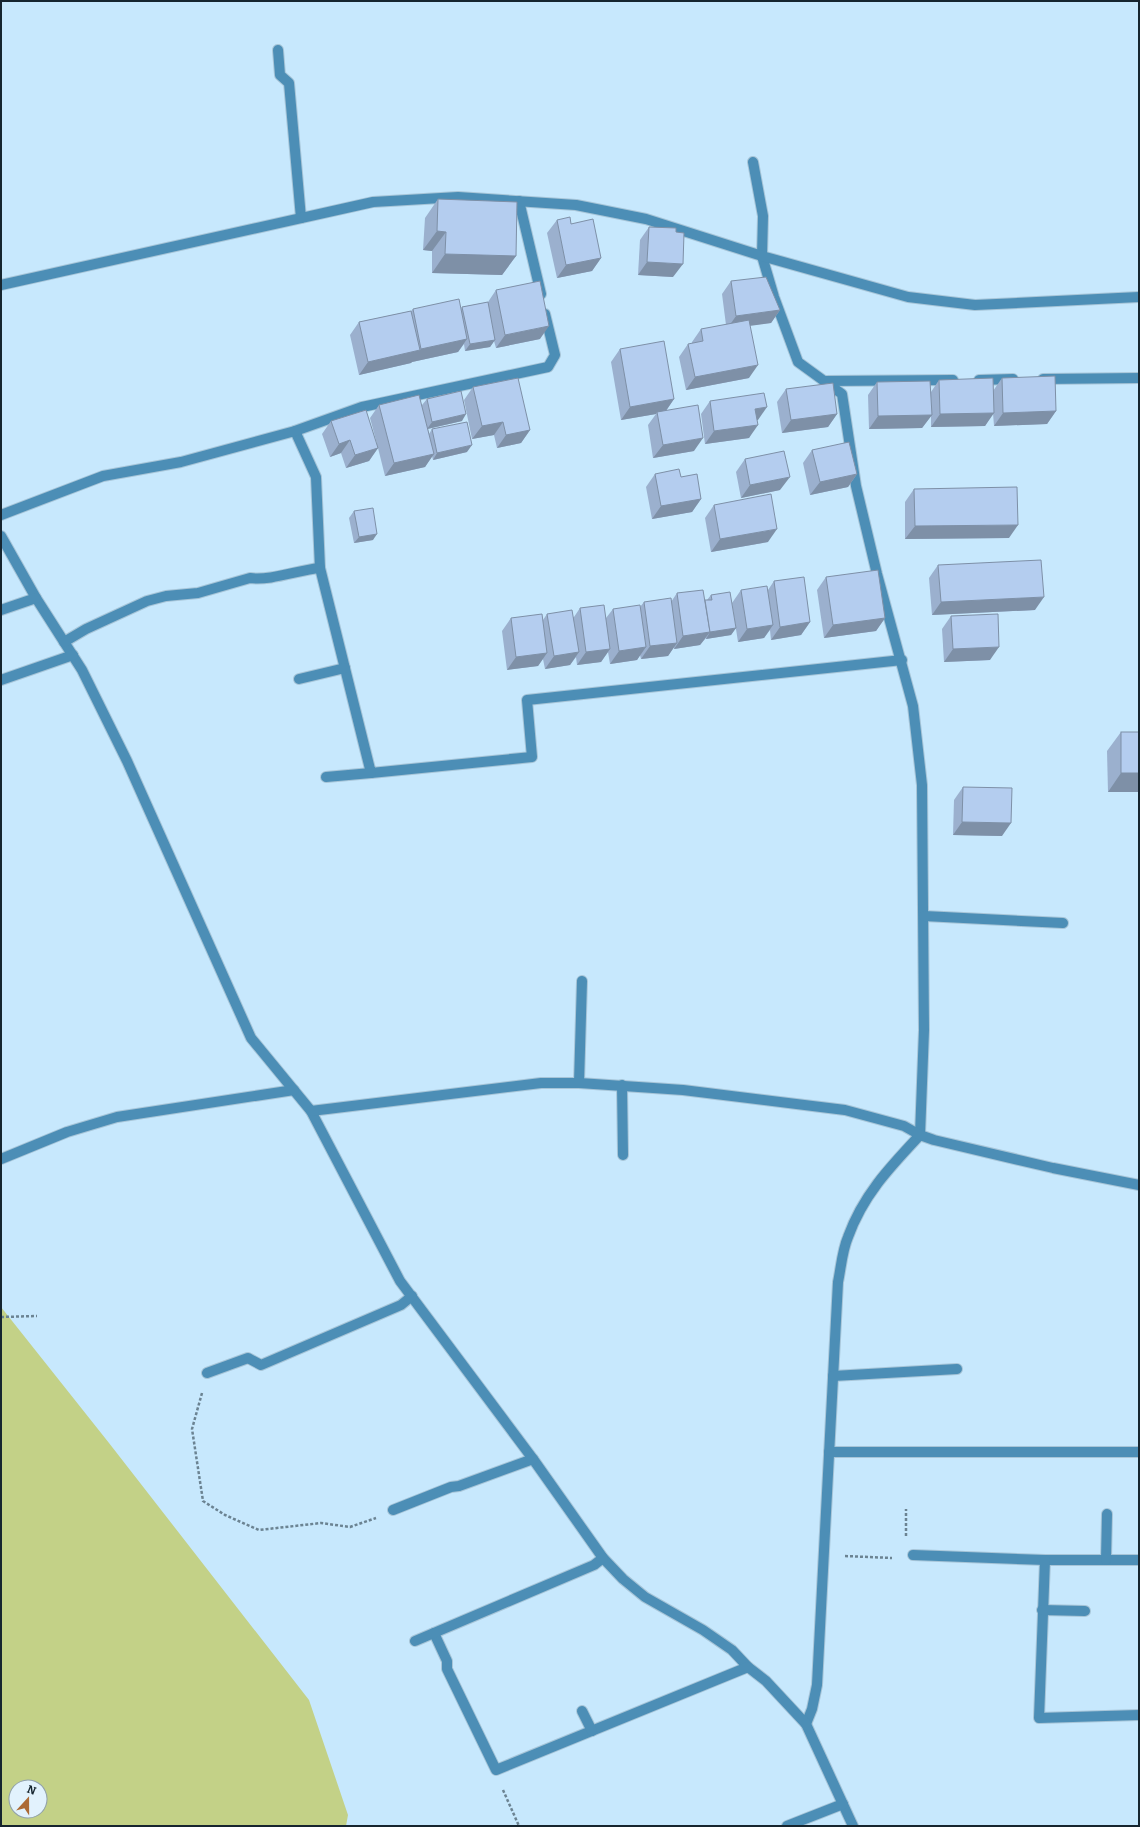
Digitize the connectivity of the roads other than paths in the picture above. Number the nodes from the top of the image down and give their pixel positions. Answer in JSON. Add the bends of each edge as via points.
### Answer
{"nodes":[{"id":1,"x":278,"y":50,"type":"dead end"},
{"id":2,"x":753,"y":162,"type":"dead end"},
{"id":3,"x":519,"y":201,"type":"junction"},
{"id":4,"x":301,"y":218,"type":"junction"},
{"id":5,"x":762,"y":256,"type":"junction"},
{"id":6,"x":1,"y":285,"type":"edge"},
{"id":7,"x":1139,"y":297,"type":"edge"},
{"id":8,"x":1139,"y":378,"type":"edge"},
{"id":9,"x":825,"y":381,"type":"junction"},
{"id":10,"x":294,"y":431,"type":"junction"},
{"id":11,"x":1,"y":515,"type":"edge"},
{"id":12,"x":1,"y":536,"type":"edge"},
{"id":13,"x":320,"y":568,"type":"junction"},
{"id":14,"x":36,"y":598,"type":"junction"},
{"id":15,"x":1,"y":610,"type":"edge"},
{"id":16,"x":64,"y":642,"type":"junction"},
{"id":17,"x":73,"y":655,"type":"junction"},
{"id":18,"x":902,"y":660,"type":"junction"},
{"id":19,"x":345,"y":668,"type":"junction"},
{"id":20,"x":300,"y":679,"type":"dead end"},
{"id":21,"x":1,"y":680,"type":"edge"},
{"id":22,"x":371,"y":773,"type":"junction"},
{"id":23,"x":326,"y":777,"type":"dead end"},
{"id":24,"x":924,"y":916,"type":"junction"},
{"id":25,"x":1063,"y":923,"type":"dead end"},
{"id":26,"x":582,"y":981,"type":"dead end"},
{"id":27,"x":579,"y":1082,"type":"junction"},
{"id":28,"x":622,"y":1085,"type":"junction"},
{"id":29,"x":294,"y":1090,"type":"junction"},
{"id":30,"x":310,"y":1111,"type":"junction"},
{"id":31,"x":920,"y":1136,"type":"junction"},
{"id":32,"x":623,"y":1155,"type":"dead end"},
{"id":33,"x":1,"y":1159,"type":"edge"},
{"id":34,"x":1139,"y":1185,"type":"edge"},
{"id":35,"x":412,"y":1296,"type":"junction"},
{"id":36,"x":957,"y":1369,"type":"dead end"},
{"id":37,"x":207,"y":1373,"type":"road end"},
{"id":38,"x":833,"y":1376,"type":"junction"},
{"id":39,"x":829,"y":1452,"type":"junction"},
{"id":40,"x":1139,"y":1452,"type":"edge"},
{"id":41,"x":533,"y":1459,"type":"junction"},
{"id":42,"x":392,"y":1510,"type":"road end"},
{"id":43,"x":1107,"y":1514,"type":"dead end"},
{"id":44,"x":909,"y":1557,"type":"road end"},
{"id":45,"x":603,"y":1558,"type":"junction"},
{"id":46,"x":1044,"y":1560,"type":"junction"},
{"id":47,"x":1106,"y":1560,"type":"junction"},
{"id":48,"x":1139,"y":1560,"type":"edge"},
{"id":49,"x":1042,"y":1610,"type":"junction"},
{"id":50,"x":1085,"y":1611,"type":"dead end"},
{"id":51,"x":434,"y":1633,"type":"junction"},
{"id":52,"x":414,"y":1641,"type":"dead end"},
{"id":53,"x":748,"y":1667,"type":"junction"},
{"id":54,"x":582,"y":1711,"type":"dead end"},
{"id":55,"x":1139,"y":1715,"type":"edge"},
{"id":56,"x":806,"y":1724,"type":"junction"},
{"id":57,"x":592,"y":1731,"type":"junction"},
{"id":58,"x":843,"y":1804,"type":"junction"},
{"id":59,"x":787,"y":1826,"type":"edge"},
{"id":60,"x":853,"y":1826,"type":"edge"}],
"edges":[{"from":1,"to":4,"type":"street","via":[[280,75],[289,83]]},
{"from":2,"to":5,"type":"street","via":[[763,216]]},
{"from":3,"to":4,"type":"street","via":[[458,197],[373,202]]},
{"from":3,"to":5,"type":"street","via":[[576,205],[646,219]]},
{"from":3,"to":10,"type":"street","via":[[555,355],[548,366],[362,408]]},
{"from":4,"to":6,"type":"street"},
{"from":5,"to":7,"type":"street","via":[[908,298],[975,304]]},
{"from":5,"to":9,"type":"street","via":[[798,362]]},
{"from":8,"to":9,"type":"street"},
{"from":9,"to":18,"type":"street","via":[[842,394],[856,486],[877,574]]},
{"from":10,"to":11,"type":"street","via":[[181,462],[103,476]]},
{"from":10,"to":13,"type":"street","via":[[316,477]]},
{"from":12,"to":14,"type":"street"},
{"from":13,"to":16,"type":"street","via":[[259,580],[250,578],[198,593],[147,601]]},
{"from":13,"to":19,"type":"street"},
{"from":14,"to":15,"type":"street"},
{"from":14,"to":16,"type":"street"},
{"from":16,"to":17,"type":"street"},
{"from":17,"to":21,"type":"street"},
{"from":17,"to":29,"type":"street","via":[[127,760],[251,1038]]},
{"from":18,"to":22,"type":"street","via":[[527,700],[532,757]]},
{"from":18,"to":24,"type":"street","via":[[913,706],[922,785]]},
{"from":19,"to":20,"type":"street"},
{"from":19,"to":22,"type":"street"},
{"from":22,"to":23,"type":"street"},
{"from":24,"to":25,"type":"street"},
{"from":24,"to":31,"type":"street","via":[[924,1030]]},
{"from":26,"to":27,"type":"street"},
{"from":27,"to":28,"type":"street"},
{"from":27,"to":30,"type":"street","via":[[541,1082]]},
{"from":28,"to":31,"type":"street","via":[[845,1110],[904,1126]]},
{"from":28,"to":32,"type":"street"},
{"from":29,"to":30,"type":"street"},
{"from":29,"to":33,"type":"street","via":[[117,1117],[67,1132]]},
{"from":30,"to":35,"type":"street","via":[[400,1281]]},
{"from":31,"to":34,"type":"street","via":[[1053,1168]]},
{"from":31,"to":38,"type":"street","via":[[883,1174],[861,1206],[847,1238],[838,1282]]},
{"from":35,"to":37,"type":"street","via":[[401,1305],[261,1365],[248,1358]]},
{"from":35,"to":41,"type":"street"},
{"from":36,"to":38,"type":"street"},
{"from":38,"to":39,"type":"street"},
{"from":39,"to":40,"type":"street"},
{"from":39,"to":56,"type":"street","via":[[817,1684]]},
{"from":41,"to":42,"type":"street"},
{"from":41,"to":45,"type":"street"},
{"from":43,"to":47,"type":"street"},
{"from":44,"to":46,"type":"street"},
{"from":45,"to":51,"type":"street","via":[[594,1565]]},
{"from":45,"to":53,"type":"street","via":[[645,1597],[703,1630],[732,1650]]},
{"from":46,"to":47,"type":"street"},
{"from":46,"to":49,"type":"street"},
{"from":47,"to":48,"type":"street"},
{"from":49,"to":50,"type":"street"},
{"from":49,"to":55,"type":"street","via":[[1039,1718]]},
{"from":51,"to":52,"type":"street"},
{"from":51,"to":57,"type":"street","via":[[448,1669],[496,1770]]},
{"from":53,"to":56,"type":"street","via":[[766,1681]]},
{"from":53,"to":57,"type":"street"},
{"from":54,"to":57,"type":"street"},
{"from":56,"to":58,"type":"street"},
{"from":58,"to":59,"type":"street"},
{"from":58,"to":60,"type":"street"}]}
